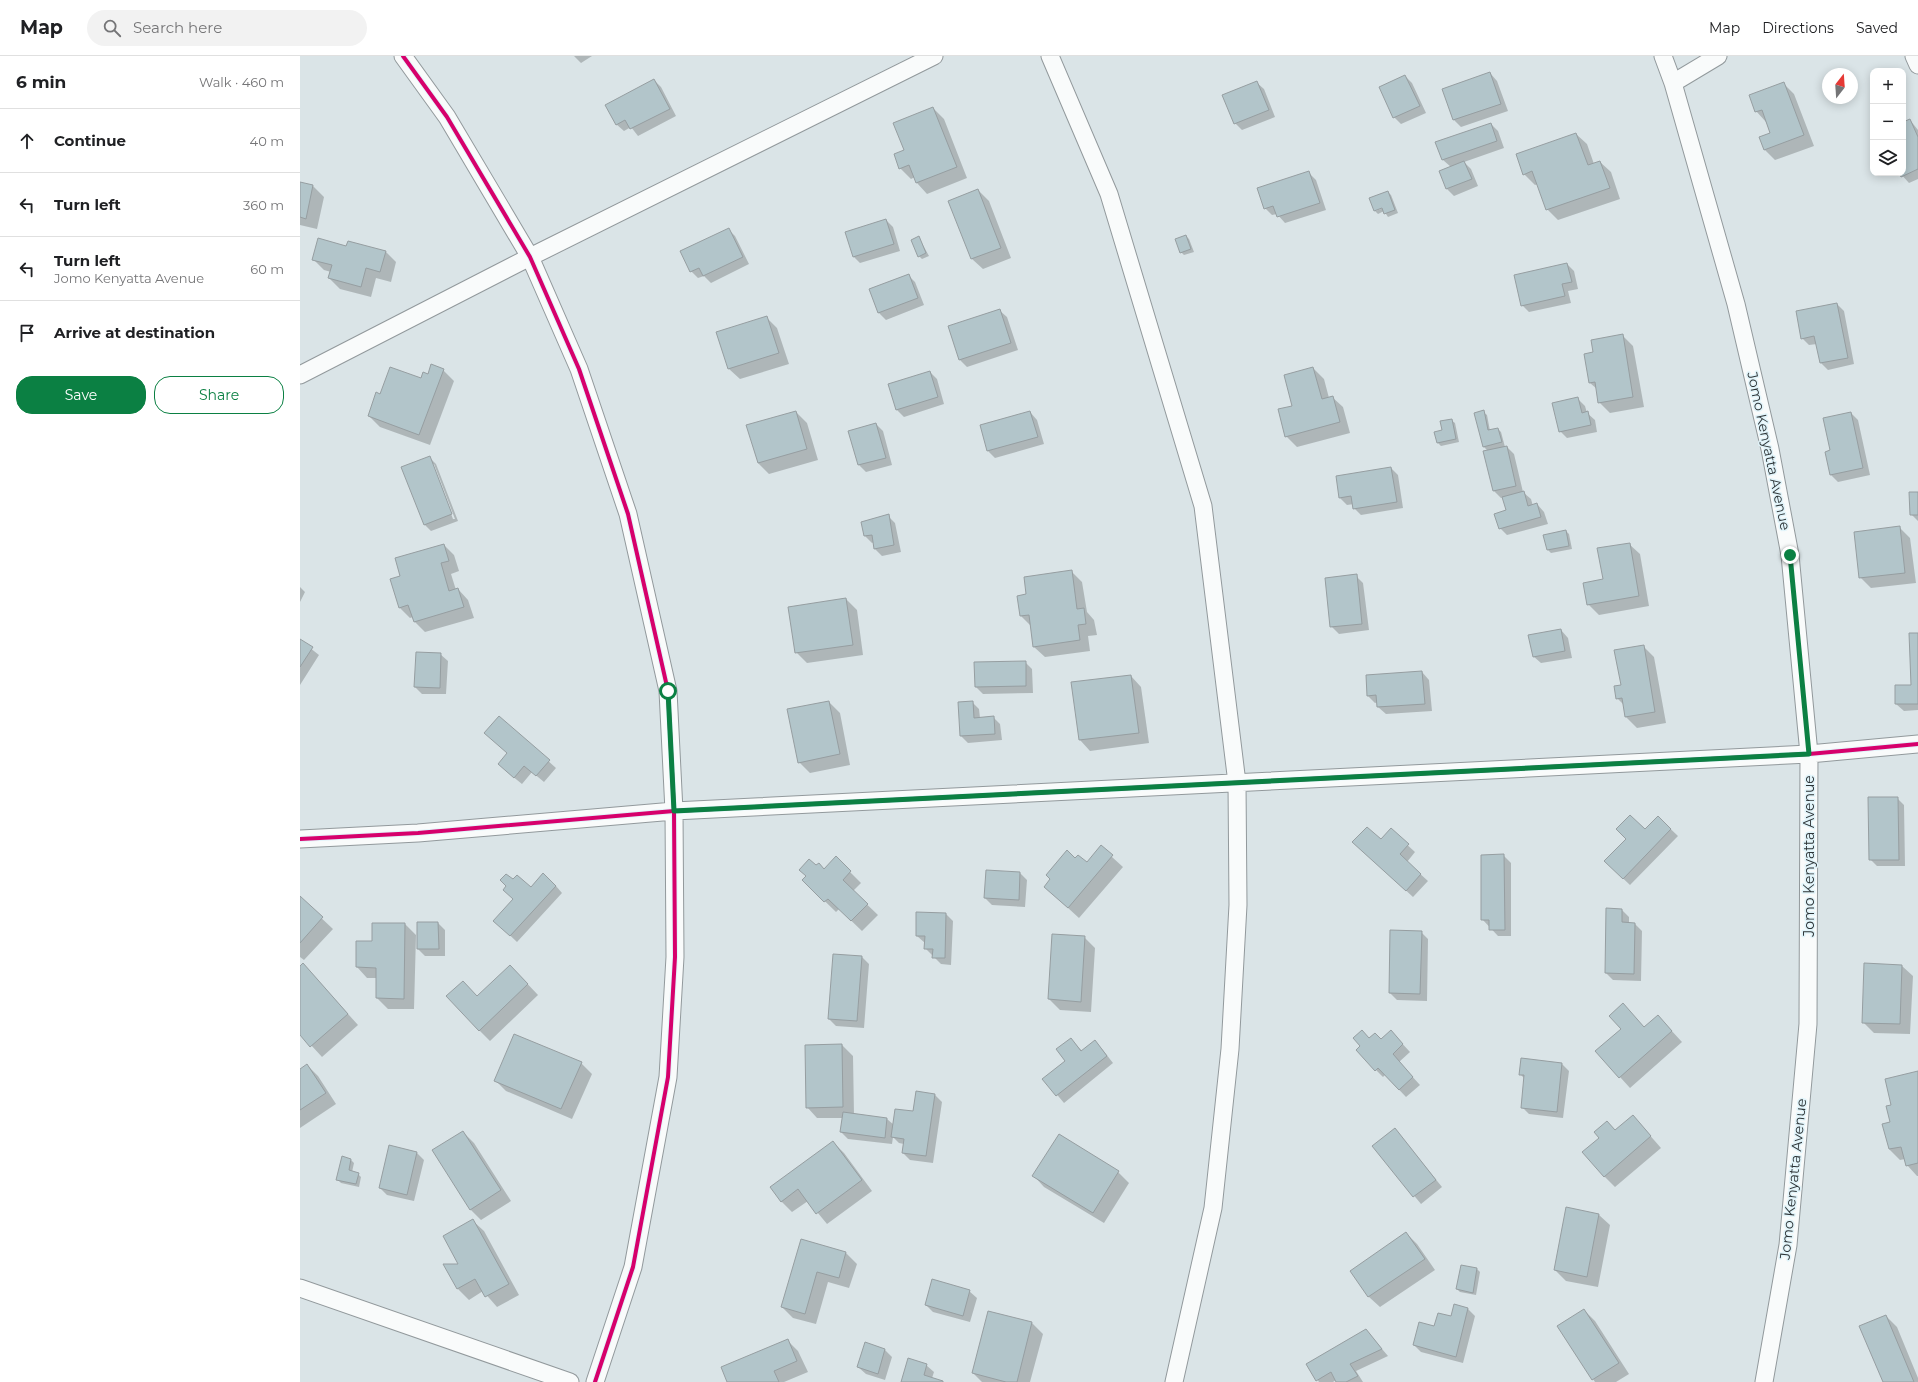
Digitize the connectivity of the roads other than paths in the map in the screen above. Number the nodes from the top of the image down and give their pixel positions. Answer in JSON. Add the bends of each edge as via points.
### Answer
{"nodes":[{"id":1,"x":403,"y":56,"type":"edge"},
{"id":2,"x":934,"y":56,"type":"edge"},
{"id":3,"x":1050,"y":56,"type":"edge"},
{"id":4,"x":1663,"y":56,"type":"edge"},
{"id":5,"x":1718,"y":56,"type":"edge"},
{"id":6,"x":1914,"y":56,"type":"edge"},
{"id":7,"x":1918,"y":65,"type":"edge"},
{"id":8,"x":1673,"y":83,"type":"junction"},
{"id":9,"x":530,"y":257,"type":"junction"},
{"id":10,"x":300,"y":375,"type":"edge"},
{"id":11,"x":1918,"y":744,"type":"edge"},
{"id":12,"x":1809,"y":754,"type":"junction"},
{"id":13,"x":1237,"y":783,"type":"junction"},
{"id":14,"x":674,"y":811,"type":"junction"},
{"id":15,"x":300,"y":839,"type":"edge"},
{"id":16,"x":300,"y":1288,"type":"edge"},
{"id":17,"x":570,"y":1382,"type":"edge"},
{"id":18,"x":595,"y":1382,"type":"edge"},
{"id":19,"x":1174,"y":1382,"type":"edge"},
{"id":20,"x":1764,"y":1382,"type":"edge"}],
"edges":[{"from":1,"to":9,"type":"street","via":[[447,117]]},
{"from":2,"to":9,"type":"street"},
{"from":3,"to":13,"type":"street","via":[[1109,194],[1203,506]]},
{"from":4,"to":8,"type":"street","name":"Jomo Kenyatta Avenue"},
{"from":5,"to":8,"type":"street"},
{"from":6,"to":7,"type":"street"},
{"from":8,"to":12,"type":"street","name":"Jomo Kenyatta Avenue","via":[[1736,304],[1770,449],[1790,555]]},
{"from":9,"to":10,"type":"street"},
{"from":9,"to":14,"type":"street","via":[[579,369],[628,514],[668,691]]},
{"from":11,"to":12,"type":"street"},
{"from":12,"to":13,"type":"street"},
{"from":12,"to":20,"type":"street","name":"Jomo Kenyatta Avenue","via":[[1808,1024],[1788,1245]]},
{"from":13,"to":14,"type":"street"},
{"from":13,"to":19,"type":"street","via":[[1238,905],[1230,1049],[1213,1208]]},
{"from":14,"to":15,"type":"street","via":[[418,833]]},
{"from":14,"to":18,"type":"street","via":[[675,957],[668,1076],[633,1267]]},
{"from":16,"to":17,"type":"street"}]}
